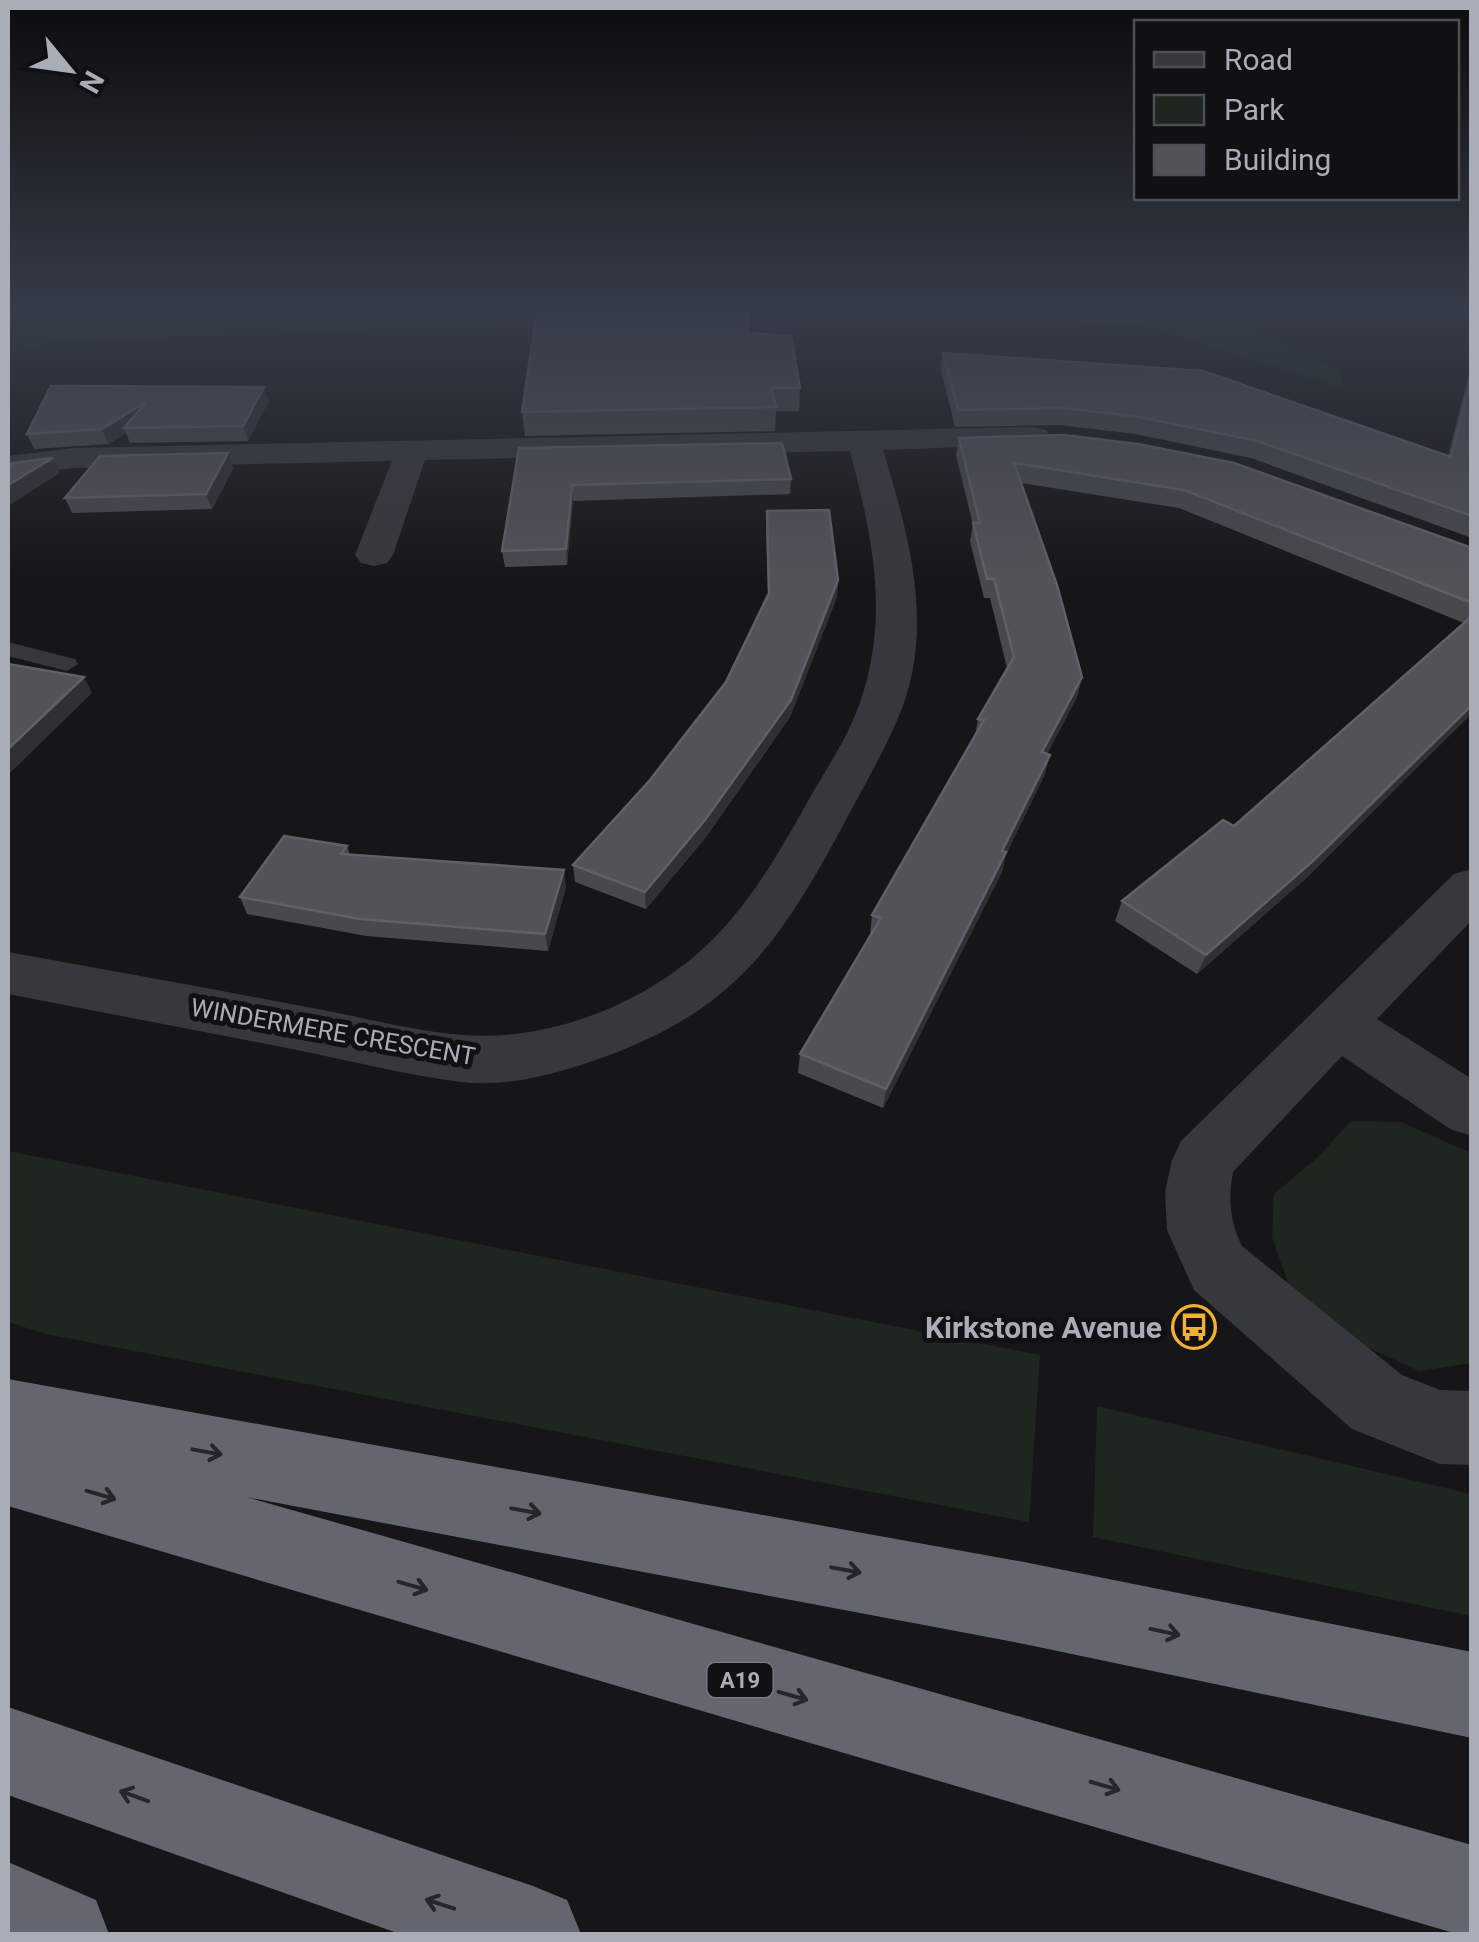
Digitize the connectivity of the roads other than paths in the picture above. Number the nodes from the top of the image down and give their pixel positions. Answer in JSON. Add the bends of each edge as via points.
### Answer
{"nodes":[{"id":1,"x":1060,"y":439,"type":"edge"},
{"id":2,"x":864,"y":441,"type":"junction"},
{"id":3,"x":412,"y":451,"type":"junction"},
{"id":4,"x":8,"y":466,"type":"edge"},
{"id":5,"x":374,"y":555,"type":"dead end"},
{"id":6,"x":8,"y":649,"type":"edge"},
{"id":7,"x":67,"y":664,"type":"dead end"},
{"id":8,"x":1472,"y":887,"type":"edge"},
{"id":9,"x":8,"y":973,"type":"edge"},
{"id":10,"x":1338,"y":1024,"type":"junction"},
{"id":11,"x":1472,"y":1110,"type":"edge"},
{"id":12,"x":8,"y":1416,"type":"edge"},
{"id":13,"x":1472,"y":1428,"type":"edge"},
{"id":14,"x":8,"y":1468,"type":"edge"},
{"id":15,"x":1472,"y":1695,"type":"edge"},
{"id":16,"x":8,"y":1751,"type":"edge"},
{"id":17,"x":1472,"y":1892,"type":"edge"},
{"id":18,"x":8,"y":1909,"type":"edge"},
{"id":19,"x":62,"y":1934,"type":"edge"},
{"id":20,"x":533,"y":1934,"type":"edge"}],
"edges":[{"from":1,"to":2,"type":"street"},
{"from":2,"to":3,"type":"street"},
{"from":2,"to":9,"type":"street","name":"WINDERMERE CRESCENT","via":[[897,560],[897,654],[888,689],[753,929],[713,973],[673,998],[592,1037],[528,1056],[464,1059]]},
{"from":3,"to":4,"type":"street","via":[[73,458]]},
{"from":3,"to":5,"type":"street"},
{"from":6,"to":7,"type":"lane"},
{"from":8,"to":10,"type":"street"},
{"from":10,"to":11,"type":"street"},
{"from":10,"to":13,"type":"street","via":[[1202,1160],[1200,1230],[1218,1268],[1378,1403],[1440,1427]]},
{"from":12,"to":15,"type":"highway","one_way":true,"via":[[1005,1599]]},
{"from":14,"to":17,"type":"highway","number":"A19","one_way":true},
{"from":20,"to":16,"type":"highway","one_way":true},
{"from":18,"to":19,"type":"highway"}]}
